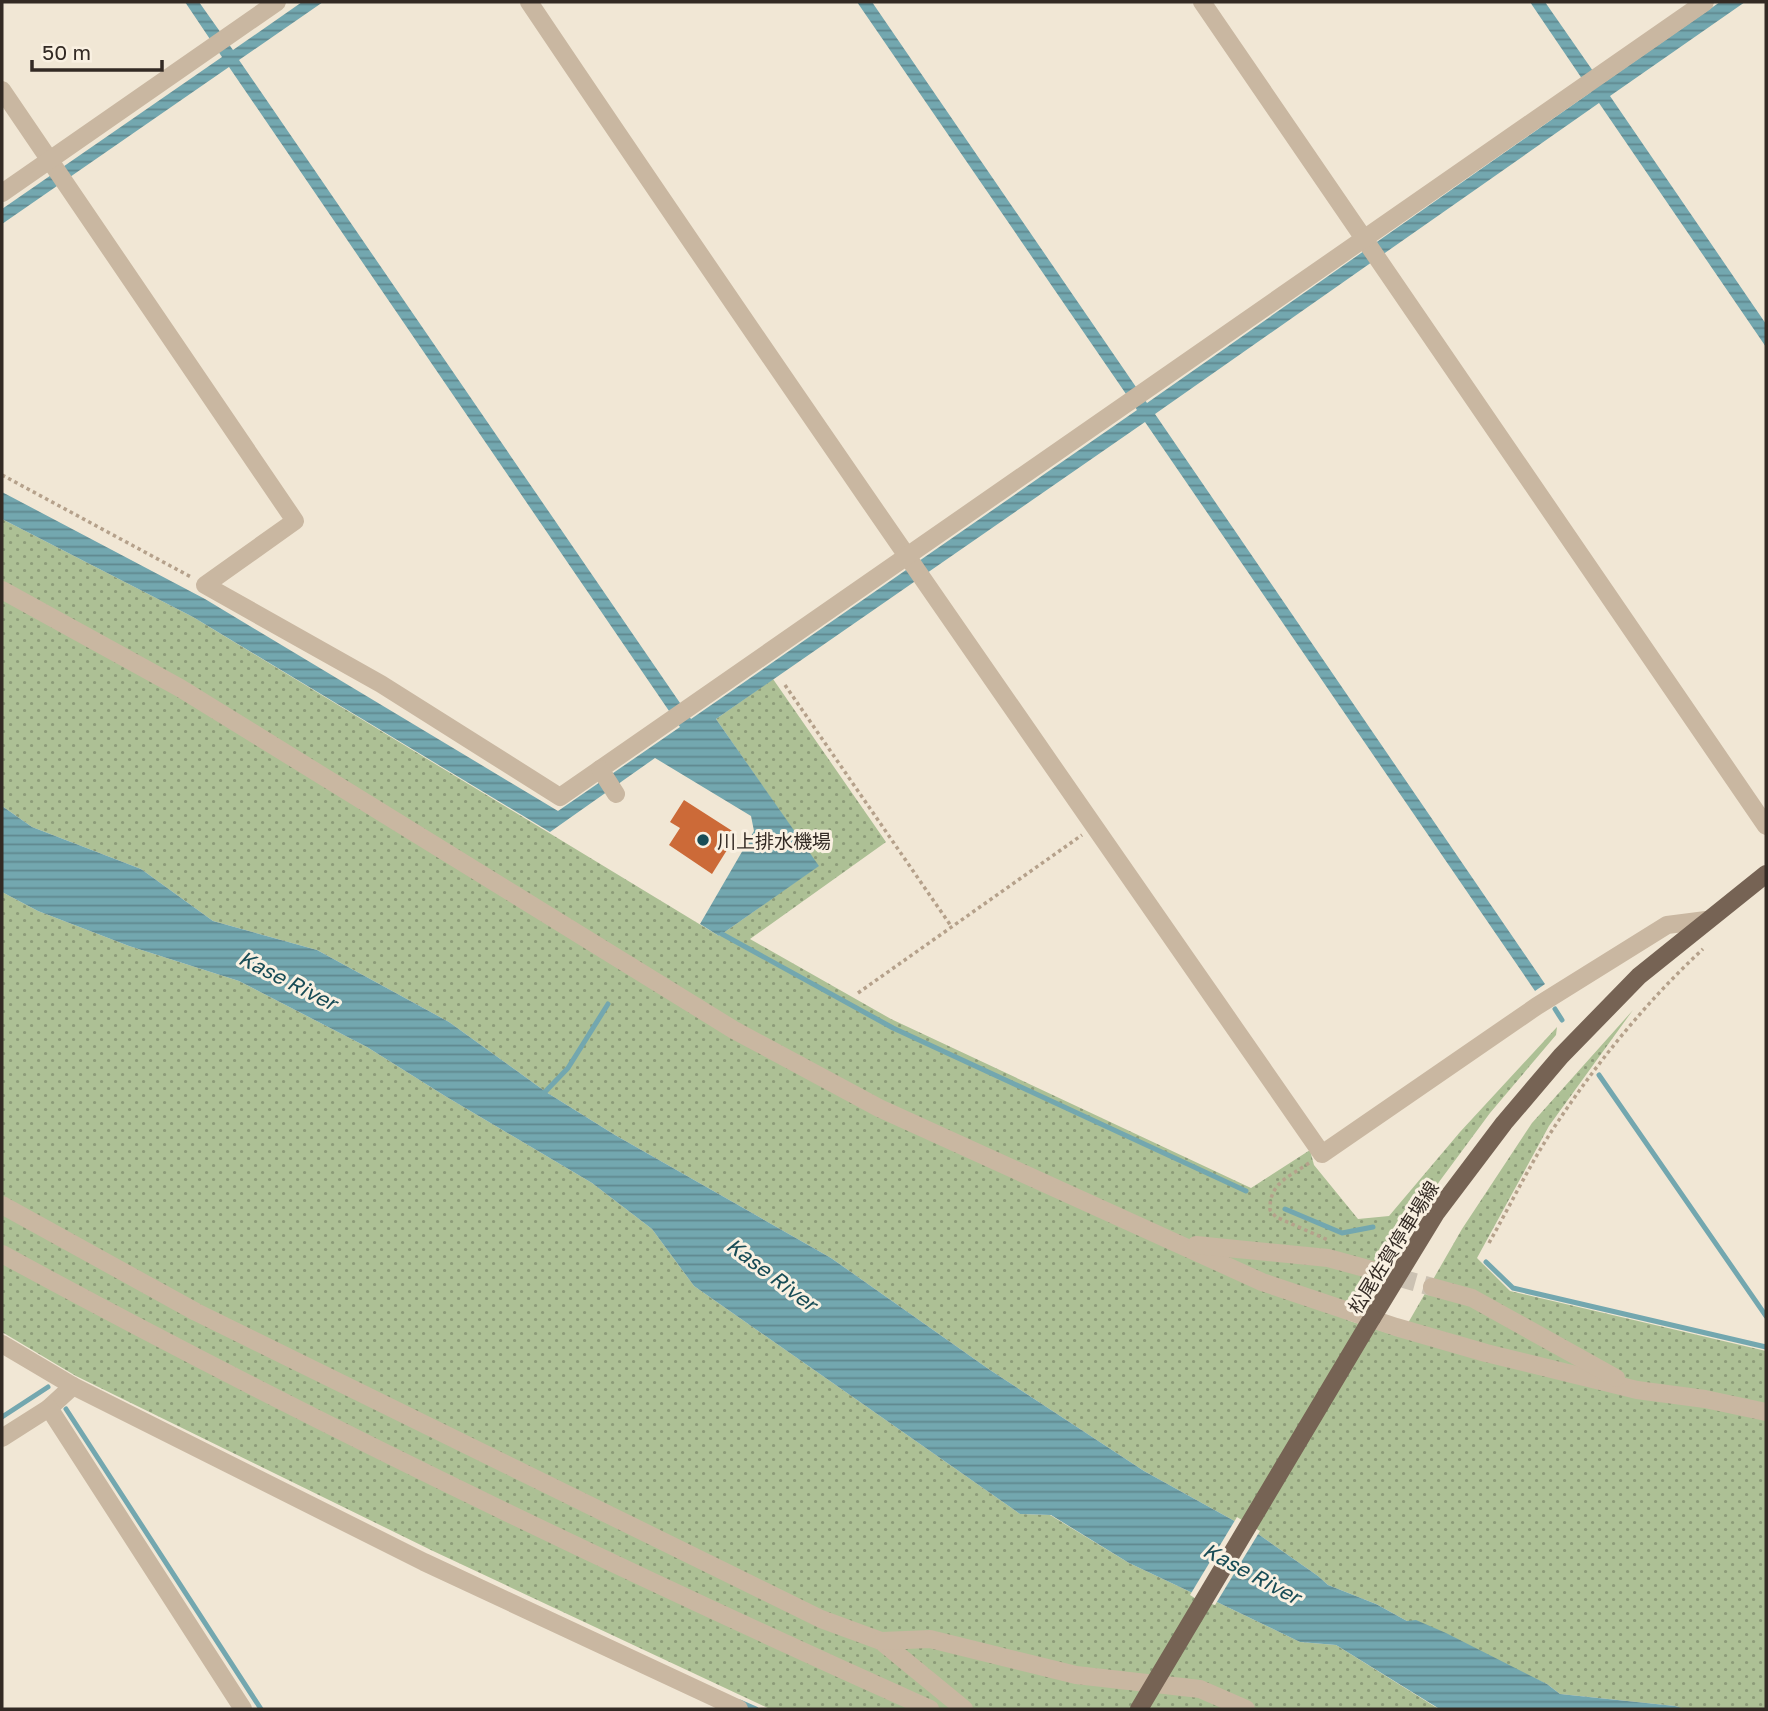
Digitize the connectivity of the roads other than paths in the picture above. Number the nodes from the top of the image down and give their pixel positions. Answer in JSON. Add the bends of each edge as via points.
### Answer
{"nodes":[{"id":1,"x":277,"y":2,"type":"edge"},
{"id":2,"x":529,"y":2,"type":"edge"},
{"id":3,"x":1202,"y":2,"type":"edge"},
{"id":4,"x":1705,"y":2,"type":"edge"},
{"id":5,"x":2,"y":90,"type":"edge"},
{"id":6,"x":52,"y":163,"type":"junction"},
{"id":7,"x":2,"y":193,"type":"edge"},
{"id":8,"x":1364,"y":238,"type":"junction"},
{"id":9,"x":907,"y":556,"type":"junction"},
{"id":10,"x":2,"y":590,"type":"edge"},
{"id":11,"x":600,"y":769,"type":"junction"},
{"id":12,"x":616,"y":794,"type":"dead end"},
{"id":13,"x":1766,"y":826,"type":"edge"},
{"id":14,"x":1766,"y":874,"type":"edge"},
{"id":15,"x":1706,"y":920,"type":"junction"},
{"id":16,"x":2,"y":1205,"type":"edge"},
{"id":17,"x":1181,"y":1244,"type":"junction"},
{"id":18,"x":2,"y":1254,"type":"edge"},
{"id":19,"x":1372,"y":1270,"type":"tunnel mouth"},
{"id":20,"x":1432,"y":1287,"type":"tunnel mouth"},
{"id":21,"x":1372,"y":1318,"type":"junction"},
{"id":22,"x":2,"y":1344,"type":"edge"},
{"id":23,"x":73,"y":1386,"type":"junction"},
{"id":24,"x":1637,"y":1390,"type":"junction"},
{"id":25,"x":49,"y":1408,"type":"junction"},
{"id":26,"x":1766,"y":1412,"type":"edge"},
{"id":27,"x":2,"y":1438,"type":"edge"},
{"id":28,"x":881,"y":1642,"type":"junction"},
{"id":29,"x":243,"y":1709,"type":"edge"},
{"id":30,"x":739,"y":1709,"type":"edge"},
{"id":31,"x":930,"y":1709,"type":"edge"},
{"id":32,"x":964,"y":1709,"type":"edge"},
{"id":33,"x":1139,"y":1709,"type":"edge"},
{"id":34,"x":1246,"y":1709,"type":"edge"}],
"edges":[{"from":1,"to":6,"type":"street"},
{"from":2,"to":9,"type":"street"},
{"from":3,"to":8,"type":"street"},
{"from":4,"to":8,"type":"street"},
{"from":5,"to":6,"type":"street"},
{"from":6,"to":7,"type":"street"},
{"from":6,"to":11,"type":"street","via":[[295,521],[205,585],[382,684],[560,797]]},
{"from":8,"to":9,"type":"street"},
{"from":8,"to":13,"type":"street"},
{"from":9,"to":11,"type":"street"},
{"from":9,"to":15,"type":"street","via":[[1322,1154],[1537,1006],[1667,925]]},
{"from":10,"to":17,"type":"street","via":[[180,688],[734,1030],[879,1108]]},
{"from":11,"to":12,"type":"street"},
{"from":14,"to":15,"type":"main road","name":"松尾佐賀停車場線"},
{"from":15,"to":21,"type":"main road","name":"松尾佐賀停車場線","via":[[1639,976],[1504,1123],[1437,1213]]},
{"from":16,"to":28,"type":"street","via":[[196,1312],[821,1619]]},
{"from":17,"to":19,"type":"street","via":[[1328,1258]]},
{"from":17,"to":21,"type":"street","via":[[1262,1282]]},
{"from":18,"to":31,"type":"street","via":[[393,1459],[741,1625]]},
{"from":20,"to":24,"type":"street","via":[[1472,1298]]},
{"from":21,"to":24,"type":"street","via":[[1486,1353]]},
{"from":21,"to":33,"type":"main road","name":"松尾佐賀停車場線","bridge":true},
{"from":22,"to":23,"type":"street"},
{"from":23,"to":25,"type":"street"},
{"from":23,"to":30,"type":"street","via":[[424,1562]]},
{"from":24,"to":26,"type":"street"},
{"from":25,"to":27,"type":"street"},
{"from":25,"to":29,"type":"street"},
{"from":28,"to":32,"type":"street"},
{"from":28,"to":34,"type":"street","via":[[930,1639],[1076,1675],[1200,1689]]}]}
